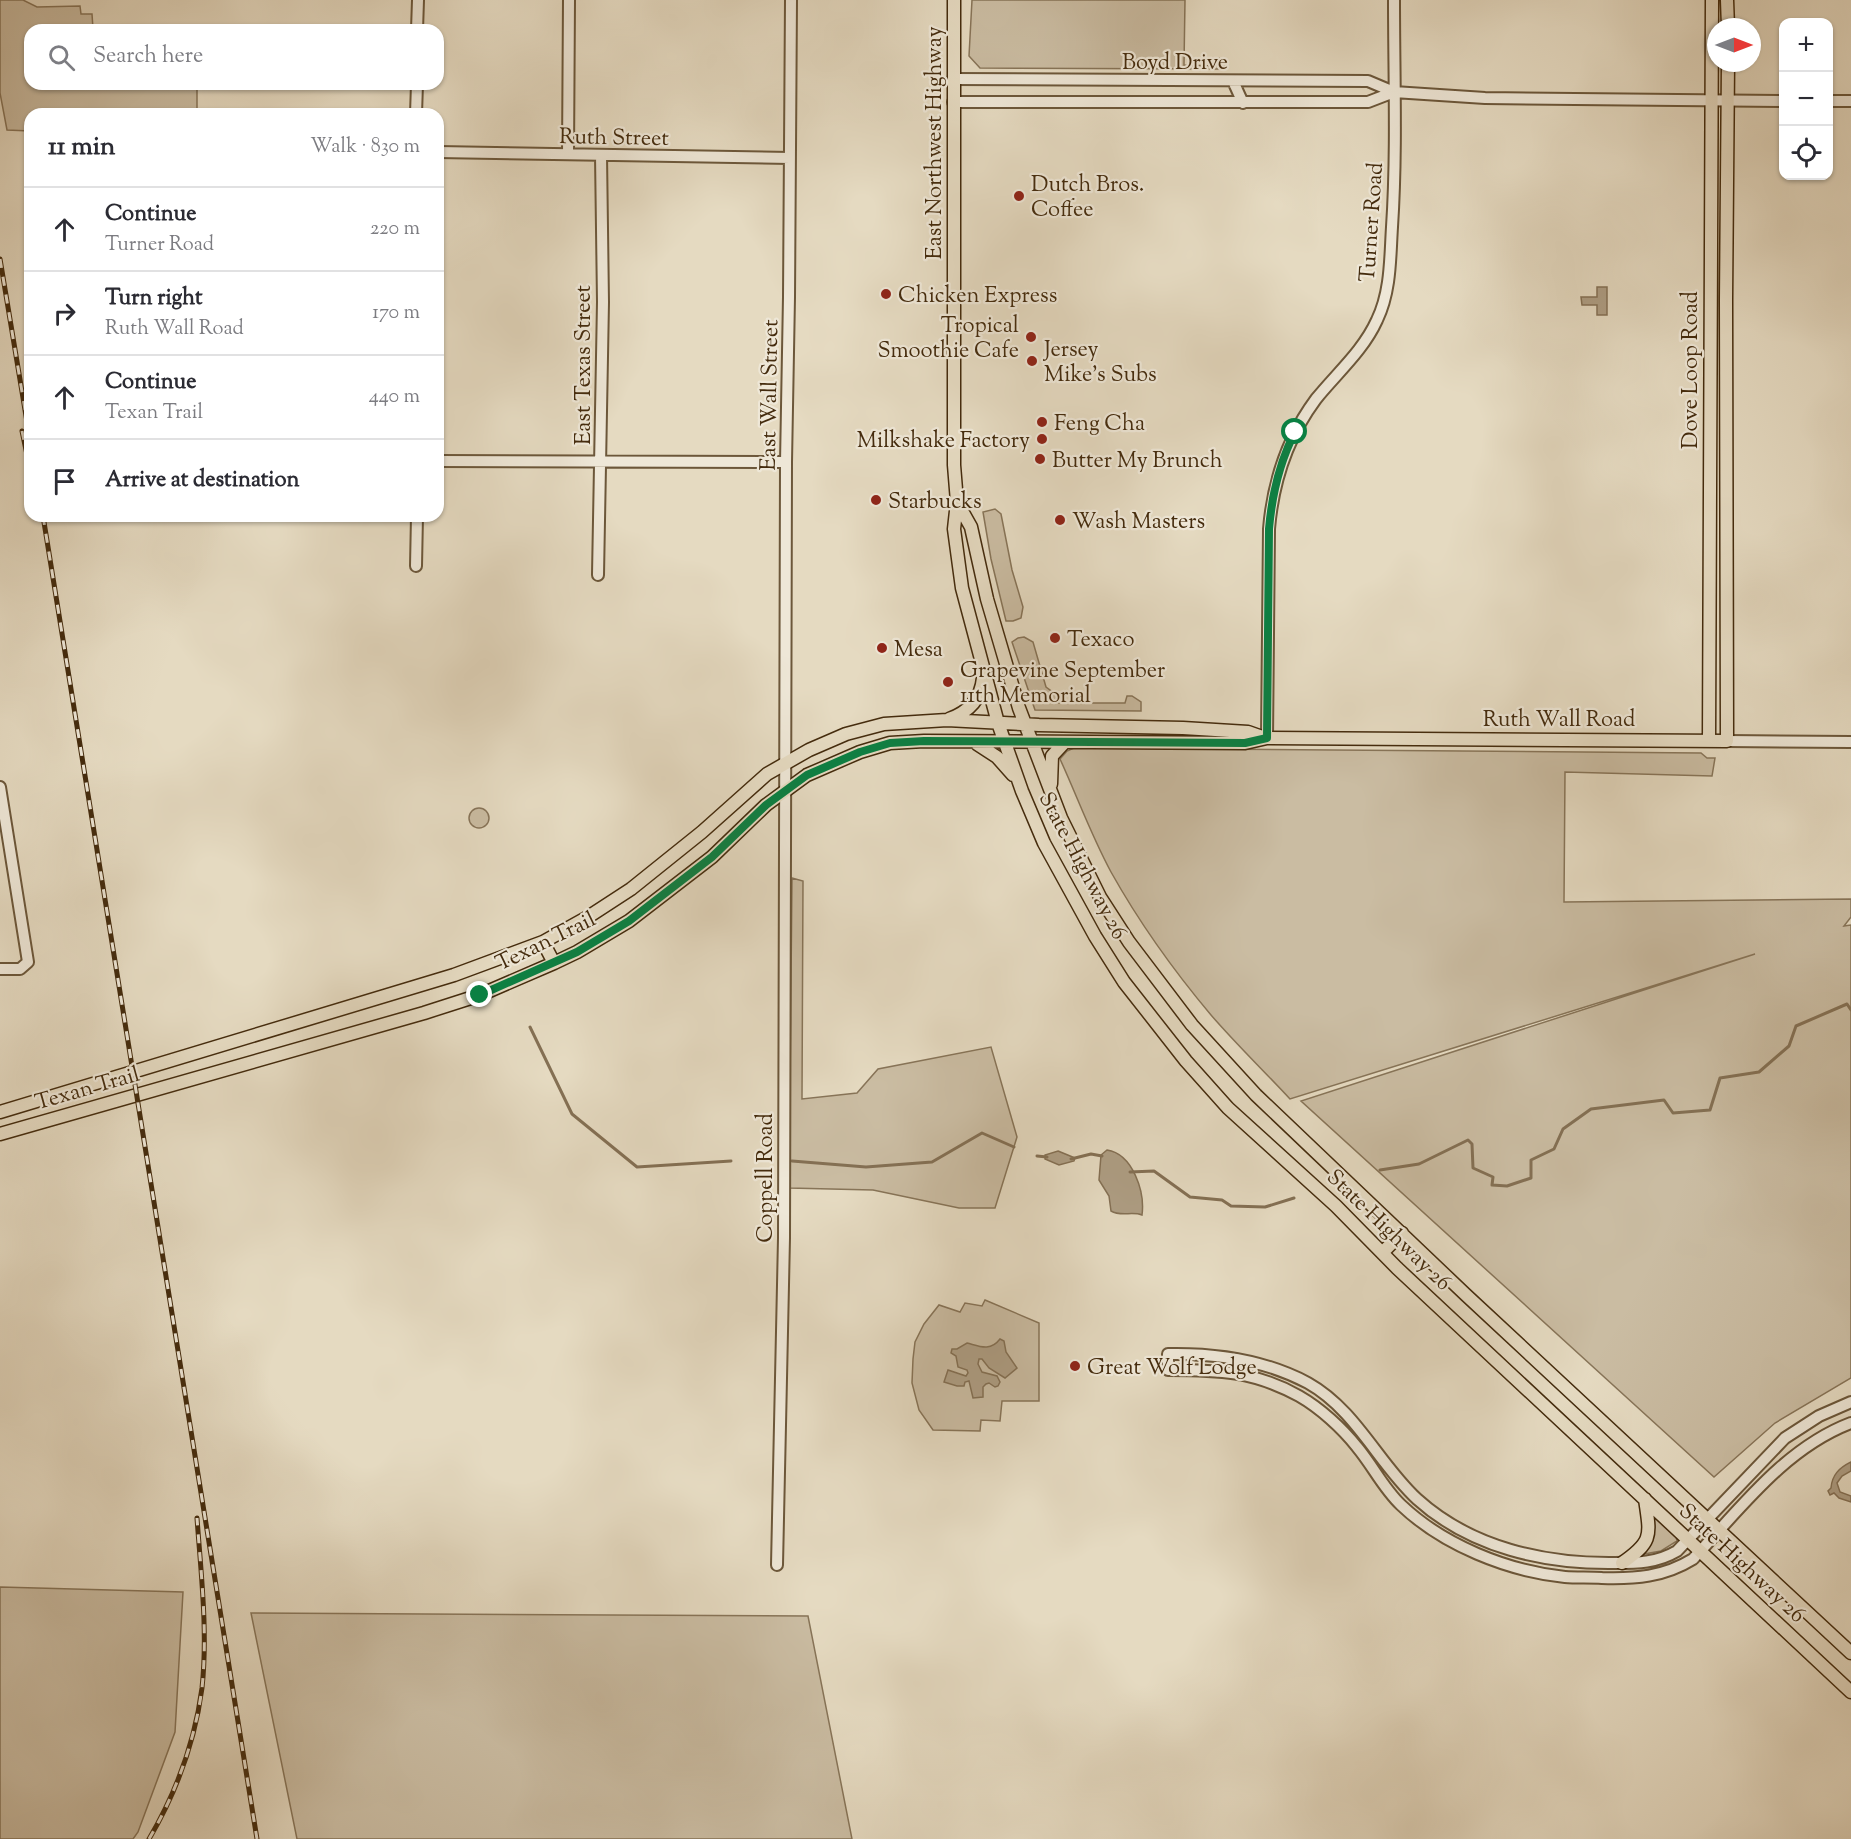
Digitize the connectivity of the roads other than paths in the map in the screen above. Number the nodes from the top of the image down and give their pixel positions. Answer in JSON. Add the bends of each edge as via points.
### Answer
{"nodes":[{"id":1,"x":418,"y":0,"type":"edge"},
{"id":2,"x":569,"y":0,"type":"edge"},
{"id":3,"x":790,"y":0,"type":"edge"},
{"id":4,"x":954,"y":0,"type":"edge"},
{"id":5,"x":1394,"y":0,"type":"edge"},
{"id":6,"x":1712,"y":0,"type":"edge"},
{"id":7,"x":1727,"y":0,"type":"edge"},
{"id":8,"x":1728,"y":18,"type":"edge"},
{"id":9,"x":417,"y":24,"type":"edge"},
{"id":10,"x":1728,"y":72,"type":"edge"},
{"id":11,"x":953,"y":79,"type":"junction"},
{"id":12,"x":1233,"y":81,"type":"junction"},
{"id":13,"x":1253,"y":81,"type":"junction"},
{"id":14,"x":417,"y":90,"type":"edge"},
{"id":15,"x":1394,"y":92,"type":"junction"},
{"id":16,"x":1711,"y":101,"type":"junction"},
{"id":17,"x":1727,"y":101,"type":"junction"},
{"id":18,"x":1779,"y":101,"type":"edge"},
{"id":19,"x":1833,"y":101,"type":"edge"},
{"id":20,"x":1851,"y":101,"type":"edge"},
{"id":21,"x":953,"y":102,"type":"junction"},
{"id":22,"x":1243,"y":103,"type":"junction"},
{"id":23,"x":416,"y":108,"type":"edge"},
{"id":24,"x":444,"y":152,"type":"edge"},
{"id":25,"x":567,"y":154,"type":"junction"},
{"id":26,"x":601,"y":155,"type":"junction"},
{"id":27,"x":790,"y":158,"type":"junction"},
{"id":28,"x":1711,"y":300,"type":"junction"},
{"id":29,"x":1726,"y":300,"type":"junction"},
{"id":30,"x":444,"y":461,"type":"edge"},
{"id":31,"x":601,"y":462,"type":"junction"},
{"id":32,"x":786,"y":462,"type":"junction"},
{"id":33,"x":957,"y":502,"type":"junction"},
{"id":34,"x":417,"y":522,"type":"edge"},
{"id":35,"x":1709,"y":544,"type":"junction"},
{"id":36,"x":1726,"y":545,"type":"junction"},
{"id":37,"x":416,"y":566,"type":"dead end"},
{"id":38,"x":598,"y":574,"type":"dead end"},
{"id":39,"x":983,"y":670,"type":"junction"},
{"id":40,"x":947,"y":720,"type":"junction"},
{"id":41,"x":998,"y":723,"type":"junction"},
{"id":42,"x":1025,"y":725,"type":"junction"},
{"id":43,"x":1267,"y":738,"type":"junction"},
{"id":44,"x":1709,"y":740,"type":"junction"},
{"id":45,"x":1727,"y":741,"type":"junction"},
{"id":46,"x":973,"y":742,"type":"junction"},
{"id":47,"x":1005,"y":742,"type":"junction"},
{"id":48,"x":1033,"y":742,"type":"junction"},
{"id":49,"x":1065,"y":742,"type":"junction"},
{"id":50,"x":1851,"y":742,"type":"edge"},
{"id":51,"x":785,"y":764,"type":"junction"},
{"id":52,"x":0,"y":787,"type":"edge"},
{"id":53,"x":784,"y":791,"type":"junction"},
{"id":54,"x":1022,"y":791,"type":"junction"},
{"id":55,"x":1052,"y":797,"type":"junction"},
{"id":56,"x":3,"y":829,"type":"edge"},
{"id":57,"x":543,"y":942,"type":"junction"},
{"id":58,"x":554,"y":963,"type":"junction"},
{"id":59,"x":24,"y":965,"type":"junction"},
{"id":60,"x":0,"y":969,"type":"edge"},
{"id":61,"x":32,"y":975,"type":"dead end"},
{"id":62,"x":0,"y":1112,"type":"edge"},
{"id":63,"x":0,"y":1134,"type":"edge"},
{"id":64,"x":1402,"y":1233,"type":"junction"},
{"id":65,"x":1383,"y":1252,"type":"junction"},
{"id":66,"x":1851,"y":1402,"type":"edge"},
{"id":67,"x":1851,"y":1423,"type":"edge"},
{"id":68,"x":1645,"y":1499,"type":"junction"},
{"id":69,"x":1708,"y":1519,"type":"junction"},
{"id":70,"x":1720,"y":1530,"type":"junction"},
{"id":71,"x":1688,"y":1539,"type":"junction"},
{"id":72,"x":1701,"y":1551,"type":"junction"},
{"id":73,"x":1622,"y":1563,"type":"junction"},
{"id":74,"x":777,"y":1565,"type":"dead end"},
{"id":75,"x":1851,"y":1653,"type":"edge"},
{"id":76,"x":1851,"y":1692,"type":"edge"}],
"edges":[{"from":1,"to":9,"type":"street"},
{"from":2,"to":25,"type":"street"},
{"from":3,"to":27,"type":"street","name":"East Wall Street"},
{"from":4,"to":11,"type":"main road","name":"East Northwest Highway"},
{"from":5,"to":15,"type":"street","name":"Turner Road"},
{"from":6,"to":16,"type":"main road","name":"Dove Loop Road"},
{"from":7,"to":8,"type":"main road"},
{"from":10,"to":17,"type":"main road","name":"Dove Loop Road"},
{"from":11,"to":12,"type":"street","name":"Boyd Drive"},
{"from":11,"to":21,"type":"main road","name":"East Northwest Highway"},
{"from":12,"to":13,"type":"street","name":"Boyd Drive"},
{"from":12,"to":22,"type":"street"},
{"from":13,"to":15,"type":"street","name":"Boyd Drive","via":[[1368,81]]},
{"from":13,"to":22,"type":"street"},
{"from":14,"to":23,"type":"street"},
{"from":15,"to":16,"type":"street","name":"Boyd Drive","via":[[1485,98]]},
{"from":15,"to":22,"type":"street","name":"Boyd Drive","via":[[1368,102]]},
{"from":15,"to":43,"type":"street","name":"Turner Road","via":[[1394,197],[1390,276],[1385,298],[1377,321],[1295,432],[1280,466],[1271,506]]},
{"from":16,"to":17,"type":"street","name":"Boyd Drive"},
{"from":16,"to":28,"type":"main road","name":"Dove Loop Road"},
{"from":17,"to":18,"type":"street","name":"Boyd Drive"},
{"from":17,"to":29,"type":"main road","name":"Dove Loop Road"},
{"from":19,"to":20,"type":"street"},
{"from":21,"to":22,"type":"street","name":"Boyd Drive"},
{"from":21,"to":33,"type":"main road","name":"East Northwest Highway"},
{"from":24,"to":25,"type":"street","name":"Ruth Street"},
{"from":25,"to":26,"type":"street","name":"Ruth Street"},
{"from":26,"to":27,"type":"street","name":"Ruth Street"},
{"from":26,"to":31,"type":"street","name":"East Texas Street"},
{"from":27,"to":32,"type":"street","name":"East Wall Street"},
{"from":28,"to":29,"type":"main road"},
{"from":28,"to":35,"type":"main road","name":"Dove Loop Road"},
{"from":29,"to":36,"type":"main road","name":"Dove Loop Road"},
{"from":30,"to":31,"type":"street"},
{"from":31,"to":32,"type":"street"},
{"from":31,"to":38,"type":"street","name":"East Texas Street"},
{"from":32,"to":51,"type":"street","name":"East Wall Street"},
{"from":33,"to":39,"type":"main road","name":"East Northwest Highway","via":[[954,529],[962,588]]},
{"from":33,"to":42,"type":"main road","name":"East Northwest Highway","via":[[971,527],[987,599]]},
{"from":34,"to":37,"type":"street"},
{"from":35,"to":36,"type":"main road"},
{"from":35,"to":44,"type":"main road","name":"Dove Loop Road"},
{"from":36,"to":45,"type":"main road","name":"Dove Loop Road"},
{"from":39,"to":40,"type":"main road","via":[[982,689],[972,706]]},
{"from":39,"to":41,"type":"main road","name":"East Northwest Highway"},
{"from":40,"to":41,"type":"main road","name":"Texan Trail"},
{"from":40,"to":51,"type":"main road","name":"Texan Trail","via":[[885,724],[846,734]]},
{"from":41,"to":42,"type":"main road","name":"Texan Trail"},
{"from":41,"to":47,"type":"main road","name":"State Highway 26"},
{"from":42,"to":43,"type":"main road","name":"Ruth Wall Road","via":[[1183,728],[1248,732]]},
{"from":42,"to":48,"type":"main road","name":"State Highway 26"},
{"from":43,"to":44,"type":"main road","name":"Ruth Wall Road"},
{"from":43,"to":49,"type":"main road","name":"Ruth Wall Road","via":[[1245,743]]},
{"from":44,"to":45,"type":"main road","name":"Ruth Wall Road"},
{"from":45,"to":50,"type":"street","name":"Ruth Wall Road"},
{"from":46,"to":47,"type":"main road","name":"Texan Trail"},
{"from":46,"to":53,"type":"main road","name":"Texan Trail","via":[[890,743],[815,771]]},
{"from":46,"to":54,"type":"main road","via":[[997,757]]},
{"from":47,"to":48,"type":"main road","name":"Texan Trail"},
{"from":47,"to":54,"type":"main road","name":"State Highway 26"},
{"from":48,"to":49,"type":"main road","name":"Ruth Wall Road"},
{"from":48,"to":55,"type":"main road","name":"State Highway 26"},
{"from":49,"to":55,"type":"main road","via":[[1052,756]]},
{"from":51,"to":53,"type":"street","name":"East Wall Street"},
{"from":51,"to":57,"type":"main road","name":"Texan Trail","via":[[767,774],[631,889]]},
{"from":52,"to":56,"type":"street"},
{"from":53,"to":58,"type":"main road","name":"Texan Trail","via":[[712,857],[654,903]]},
{"from":53,"to":74,"type":"street","name":"Coppell Road","via":[[784,1238]]},
{"from":54,"to":65,"type":"main road","name":"State Highway 26","via":[[1044,843],[1095,936],[1153,1020],[1228,1108]]},
{"from":55,"to":64,"type":"main road","name":"State Highway 26","via":[[1100,897],[1192,1025],[1256,1095]]},
{"from":56,"to":59,"type":"street","via":[[26,944],[28,962]]},
{"from":57,"to":58,"type":"main road"},
{"from":57,"to":62,"type":"main road","name":"Texan Trail","via":[[454,975]]},
{"from":58,"to":63,"type":"main road","name":"Texan Trail","via":[[480,995],[424,1013]]},
{"from":59,"to":60,"type":"street","via":[[20,969]]},
{"from":59,"to":61,"type":"street"},
{"from":64,"to":65,"type":"main road"},
{"from":64,"to":69,"type":"main road","name":"State Highway 26"},
{"from":65,"to":68,"type":"main road","name":"State Highway 26"},
{"from":66,"to":69,"type":"street","via":[[1819,1416],[1785,1438]]},
{"from":67,"to":70,"type":"street","via":[[1814,1441],[1781,1467]]},
{"from":68,"to":71,"type":"main road","name":"State Highway 26"},
{"from":68,"to":73,"type":"main road","via":[[1650,1522],[1647,1538],[1638,1552]]},
{"from":69,"to":70,"type":"main road","name":"State Highway 26"},
{"from":69,"to":71,"type":"street"},
{"from":70,"to":72,"type":"street"},
{"from":70,"to":75,"type":"main road","name":"State Highway 26"},
{"from":71,"to":72,"type":"main road","name":"State Highway 26"},
{"from":71,"to":73,"type":"street","via":[[1666,1557]]},
{"from":72,"to":73,"type":"street","via":[[1680,1568],[1630,1579],[1565,1577],[1481,1555],[1432,1530],[1401,1504],[1357,1447],[1301,1397],[1263,1379],[1224,1371],[1168,1370],[1168,1354],[1223,1356],[1267,1365],[1310,1384],[1342,1410],[1416,1498],[1445,1521],[1486,1542],[1548,1559]]},
{"from":72,"to":76,"type":"main road","name":"State Highway 26"}]}
